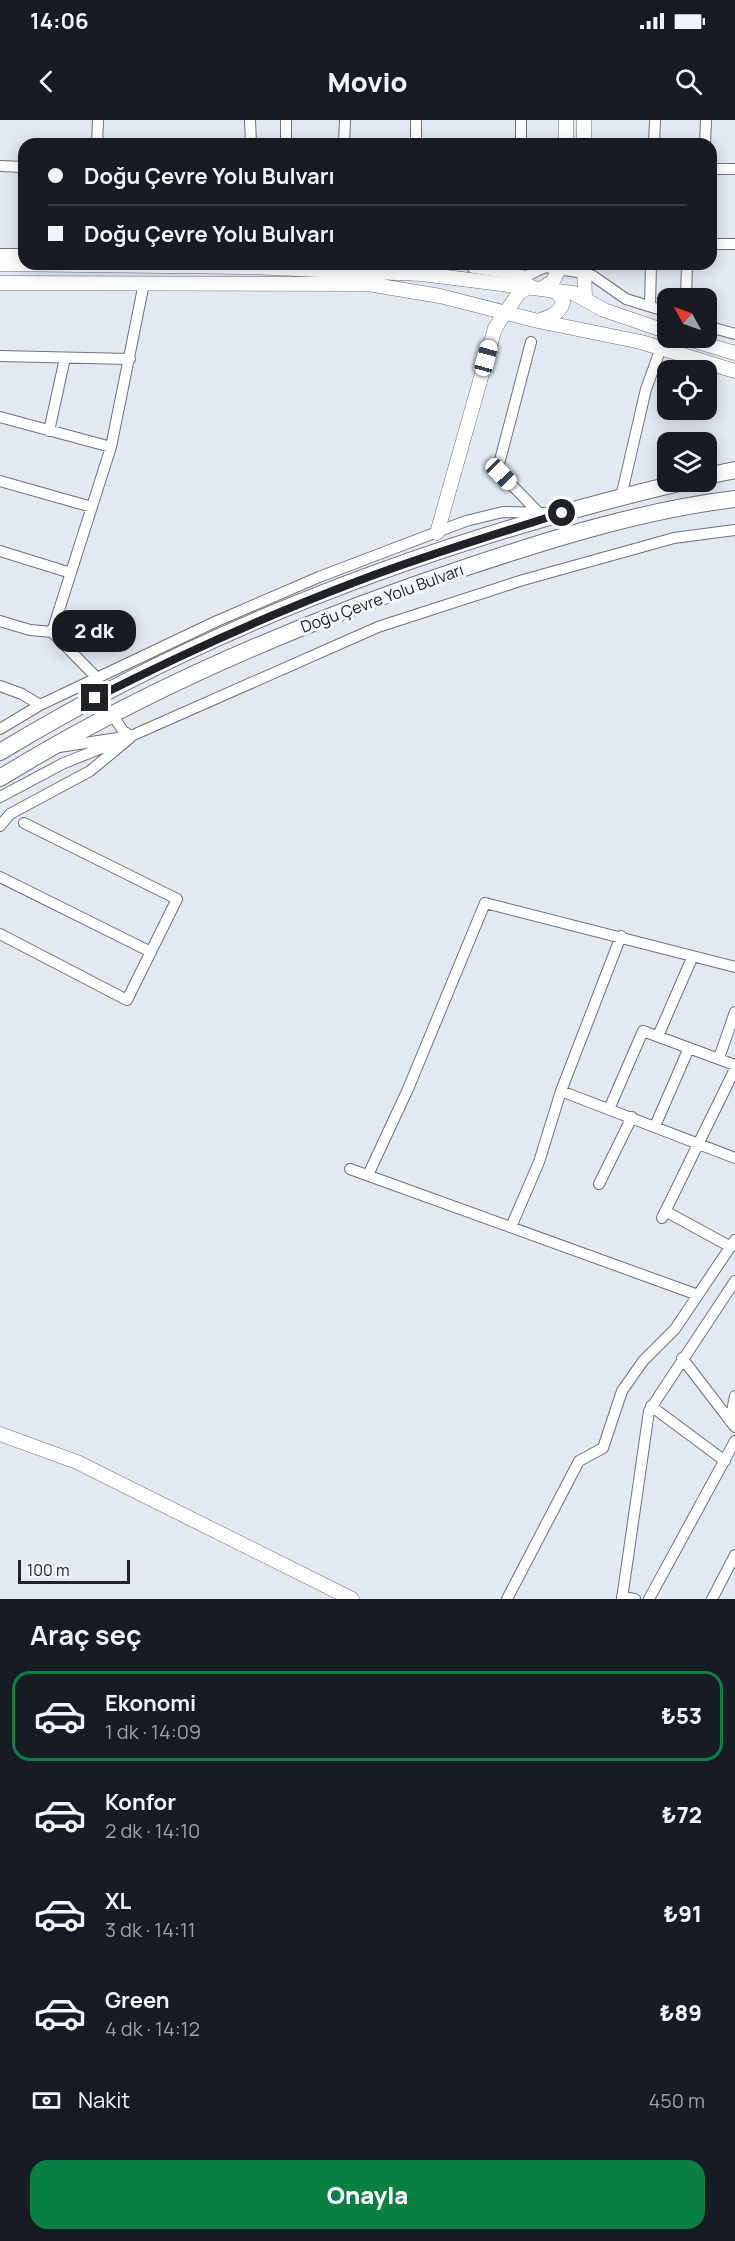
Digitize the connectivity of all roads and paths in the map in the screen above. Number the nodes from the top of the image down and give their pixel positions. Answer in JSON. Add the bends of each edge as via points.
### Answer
{"nodes":[{"id":1,"x":98,"y":120,"type":"edge"},
{"id":2,"x":250,"y":120,"type":"edge"},
{"id":3,"x":286,"y":120,"type":"edge"},
{"id":4,"x":345,"y":120,"type":"edge"},
{"id":5,"x":416,"y":120,"type":"edge"},
{"id":6,"x":521,"y":120,"type":"edge"},
{"id":7,"x":566,"y":120,"type":"edge"},
{"id":8,"x":584,"y":120,"type":"edge"},
{"id":9,"x":655,"y":120,"type":"edge"},
{"id":10,"x":706,"y":120,"type":"edge"},
{"id":11,"x":97,"y":138,"type":"edge"},
{"id":12,"x":251,"y":138,"type":"edge"},
{"id":13,"x":286,"y":138,"type":"edge"},
{"id":14,"x":344,"y":138,"type":"edge"},
{"id":15,"x":416,"y":138,"type":"edge"},
{"id":16,"x":521,"y":138,"type":"edge"},
{"id":17,"x":566,"y":138,"type":"edge"},
{"id":18,"x":584,"y":138,"type":"edge"},
{"id":19,"x":654,"y":138,"type":"edge"},
{"id":20,"x":705,"y":138,"type":"edge"},
{"id":21,"x":0,"y":166,"type":"edge"},
{"id":22,"x":18,"y":167,"type":"edge"},
{"id":23,"x":717,"y":169,"type":"edge"},
{"id":24,"x":735,"y":169,"type":"edge"},
{"id":25,"x":717,"y":244,"type":"edge"},
{"id":26,"x":735,"y":244,"type":"edge"},
{"id":27,"x":0,"y":254,"type":"edge"},
{"id":28,"x":18,"y":254,"type":"edge"},
{"id":29,"x":0,"y":264,"type":"edge"},
{"id":30,"x":18,"y":264,"type":"edge"},
{"id":31,"x":313,"y":270,"type":"edge"},
{"id":32,"x":499,"y":270,"type":"edge"},
{"id":33,"x":539,"y":270,"type":"edge"},
{"id":34,"x":558,"y":270,"type":"edge"},
{"id":35,"x":584,"y":270,"type":"edge"},
{"id":36,"x":585,"y":270,"type":"edge"},
{"id":37,"x":651,"y":270,"type":"edge"},
{"id":38,"x":687,"y":270,"type":"edge"},
{"id":39,"x":524,"y":275,"type":"edge"},
{"id":40,"x":1,"y":281,"type":"edge"},
{"id":41,"x":144,"y":283,"type":"junction"},
{"id":42,"x":544,"y":287,"type":"junction"},
{"id":43,"x":686,"y":288,"type":"edge"},
{"id":44,"x":585,"y":299,"type":"junction"},
{"id":45,"x":650,"y":306,"type":"junction"},
{"id":46,"x":657,"y":308,"type":"edge"},
{"id":47,"x":507,"y":311,"type":"junction"},
{"id":48,"x":538,"y":321,"type":"junction"},
{"id":49,"x":657,"y":328,"type":"edge"},
{"id":50,"x":717,"y":329,"type":"edge"},
{"id":51,"x":735,"y":334,"type":"edge"},
{"id":52,"x":531,"y":342,"type":"dead end"},
{"id":53,"x":657,"y":347,"type":"edge"},
{"id":54,"x":661,"y":348,"type":"joint"},
{"id":55,"x":717,"y":348,"type":"edge"},
{"id":56,"x":735,"y":353,"type":"edge"},
{"id":57,"x":0,"y":356,"type":"edge"},
{"id":58,"x":65,"y":358,"type":"junction"},
{"id":59,"x":130,"y":359,"type":"junction"},
{"id":60,"x":735,"y":371,"type":"edge"},
{"id":61,"x":0,"y":417,"type":"edge"},
{"id":62,"x":49,"y":430,"type":"junction"},
{"id":63,"x":111,"y":447,"type":"junction"},
{"id":64,"x":735,"y":470,"type":"edge"},
{"id":65,"x":717,"y":474,"type":"edge"},
{"id":66,"x":0,"y":481,"type":"edge"},
{"id":67,"x":657,"y":488,"type":"edge"},
{"id":68,"x":621,"y":497,"type":"junction"},
{"id":69,"x":735,"y":499,"type":"edge"},
{"id":70,"x":92,"y":507,"type":"junction"},
{"id":71,"x":539,"y":513,"type":"junction"},
{"id":72,"x":562,"y":513,"type":"junction"},
{"id":73,"x":735,"y":530,"type":"edge"},
{"id":74,"x":437,"y":533,"type":"junction"},
{"id":75,"x":0,"y":551,"type":"edge"},
{"id":76,"x":71,"y":573,"type":"junction"},
{"id":77,"x":0,"y":621,"type":"edge"},
{"id":78,"x":52,"y":632,"type":"junction"},
{"id":79,"x":98,"y":679,"type":"junction"},
{"id":80,"x":0,"y":686,"type":"edge"},
{"id":81,"x":40,"y":705,"type":"junction"},
{"id":82,"x":112,"y":714,"type":"junction"},
{"id":83,"x":0,"y":729,"type":"edge"},
{"id":84,"x":131,"y":736,"type":"junction"},
{"id":85,"x":47,"y":749,"type":"junction"},
{"id":86,"x":0,"y":752,"type":"edge"},
{"id":87,"x":0,"y":778,"type":"edge"},
{"id":88,"x":0,"y":797,"type":"edge"},
{"id":89,"x":24,"y":823,"type":"dead end"},
{"id":90,"x":0,"y":826,"type":"edge"},
{"id":91,"x":0,"y":877,"type":"edge"},
{"id":92,"x":0,"y":934,"type":"edge"},
{"id":93,"x":621,"y":936,"type":"junction"},
{"id":94,"x":152,"y":952,"type":"junction"},
{"id":95,"x":692,"y":958,"type":"junction"},
{"id":96,"x":735,"y":967,"type":"edge"},
{"id":97,"x":735,"y":1012,"type":"edge"},
{"id":98,"x":658,"y":1036,"type":"junction"},
{"id":99,"x":690,"y":1048,"type":"junction"},
{"id":100,"x":719,"y":1058,"type":"junction"},
{"id":101,"x":735,"y":1067,"type":"edge"},
{"id":102,"x":561,"y":1091,"type":"junction"},
{"id":103,"x":609,"y":1109,"type":"junction"},
{"id":104,"x":632,"y":1117,"type":"junction"},
{"id":105,"x":655,"y":1126,"type":"junction"},
{"id":106,"x":698,"y":1142,"type":"junction"},
{"id":107,"x":735,"y":1158,"type":"edge"},
{"id":108,"x":350,"y":1169,"type":"dead end"},
{"id":109,"x":368,"y":1175,"type":"junction"},
{"id":110,"x":599,"y":1184,"type":"dead end"},
{"id":111,"x":511,"y":1227,"type":"junction"},
{"id":112,"x":733,"y":1244,"type":"edge"},
{"id":113,"x":735,"y":1281,"type":"edge"},
{"id":114,"x":698,"y":1295,"type":"junction"},
{"id":115,"x":682,"y":1358,"type":"junction"},
{"id":116,"x":735,"y":1396,"type":"edge"},
{"id":117,"x":651,"y":1407,"type":"junction"},
{"id":118,"x":733,"y":1424,"type":"edge"},
{"id":119,"x":0,"y":1434,"type":"edge"},
{"id":120,"x":735,"y":1441,"type":"edge"},
{"id":121,"x":725,"y":1461,"type":"junction"},
{"id":122,"x":735,"y":1555,"type":"edge"},
{"id":123,"x":622,"y":1597,"type":"edge"},
{"id":124,"x":352,"y":1599,"type":"edge"},
{"id":125,"x":507,"y":1599,"type":"edge"},
{"id":126,"x":635,"y":1599,"type":"edge"},
{"id":127,"x":649,"y":1599,"type":"edge"},
{"id":128,"x":712,"y":1599,"type":"edge"}],
"edges":[{"from":1,"to":11,"type":"street"},
{"from":2,"to":12,"type":"street"},
{"from":3,"to":13,"type":"street"},
{"from":4,"to":14,"type":"street"},
{"from":5,"to":15,"type":"street"},
{"from":6,"to":16,"type":"street"},
{"from":7,"to":17,"type":"main road"},
{"from":8,"to":18,"type":"main road"},
{"from":9,"to":19,"type":"street"},
{"from":10,"to":20,"type":"street"},
{"from":21,"to":22,"type":"street"},
{"from":23,"to":24,"type":"street"},
{"from":25,"to":26,"type":"street"},
{"from":27,"to":28,"type":"street"},
{"from":29,"to":30,"type":"main road"},
{"from":31,"to":39,"type":"main road","via":[[422,274],[466,281]]},
{"from":32,"to":39,"type":"street"},
{"from":33,"to":39,"type":"street"},
{"from":34,"to":42,"type":"main road"},
{"from":35,"to":44,"type":"main road"},
{"from":36,"to":45,"type":"street","via":[[626,299]]},
{"from":37,"to":45,"type":"street"},
{"from":38,"to":43,"type":"street"},
{"from":39,"to":42,"type":"main road"},
{"from":39,"to":47,"type":"main road"},
{"from":40,"to":41,"type":"main road"},
{"from":41,"to":47,"type":"main road","via":[[368,284]]},
{"from":41,"to":59,"type":"street"},
{"from":42,"to":44,"type":"main road"},
{"from":42,"to":48,"type":"main road","via":[[559,294],[564,302],[560,311]]},
{"from":44,"to":49,"type":"main road"},
{"from":45,"to":46,"type":"street"},
{"from":47,"to":48,"type":"main road"},
{"from":47,"to":74,"type":"main road","via":[[492,336]]},
{"from":48,"to":53,"type":"main road"},
{"from":50,"to":51,"type":"street"},
{"from":52,"to":71,"type":"street","via":[[499,464],[501,474]]},
{"from":54,"to":60,"type":"main road"},
{"from":54,"to":68,"type":"street","via":[[646,389]]},
{"from":55,"to":56,"type":"main road"},
{"from":57,"to":58,"type":"street"},
{"from":58,"to":59,"type":"street"},
{"from":58,"to":62,"type":"street"},
{"from":59,"to":63,"type":"street"},
{"from":61,"to":62,"type":"street"},
{"from":62,"to":63,"type":"street"},
{"from":63,"to":70,"type":"street"},
{"from":64,"to":65,"type":"highway"},
{"from":66,"to":70,"type":"street"},
{"from":67,"to":68,"type":"highway","name":"Doğu Çevre Yolu Bulvarı"},
{"from":68,"to":72,"type":"highway","name":"Doğu Çevre Yolu Bulvarı"},
{"from":69,"to":82,"type":"highway","name":"Doğu Çevre Yolu Bulvarı","via":[[681,507],[550,540],[400,589],[213,664]]},
{"from":70,"to":76,"type":"street"},
{"from":71,"to":72,"type":"street"},
{"from":71,"to":74,"type":"street","via":[[503,512]]},
{"from":72,"to":86,"type":"highway","name":"Doğu Çevre Yolu Bulvarı","via":[[410,562],[307,601],[133,679]]},
{"from":73,"to":84,"type":"street","name":"Doğu Çevre Yolu Bulvarı","via":[[663,540],[378,627]]},
{"from":74,"to":79,"type":"street","via":[[319,577]]},
{"from":75,"to":76,"type":"street"},
{"from":76,"to":78,"type":"street"},
{"from":77,"to":78,"type":"street"},
{"from":78,"to":79,"type":"street"},
{"from":79,"to":81,"type":"street"},
{"from":80,"to":81,"type":"street"},
{"from":81,"to":83,"type":"street"},
{"from":82,"to":84,"type":"street"},
{"from":82,"to":85,"type":"highway","name":"Doğu Çevre Yolu Bulvarı"},
{"from":84,"to":85,"type":"street","name":"Doğu Çevre Yolu Bulvarı"},
{"from":84,"to":88,"type":"street"},
{"from":84,"to":90,"type":"street","via":[[90,771],[10,814]]},
{"from":85,"to":87,"type":"highway","name":"Doğu Çevre Yolu Bulvarı"},
{"from":89,"to":94,"type":"street","via":[[177,899]]},
{"from":91,"to":94,"type":"street"},
{"from":92,"to":94,"type":"street","via":[[127,1000]]},
{"from":93,"to":95,"type":"street"},
{"from":93,"to":102,"type":"street"},
{"from":93,"to":109,"type":"street","via":[[485,903]]},
{"from":95,"to":96,"type":"street"},
{"from":95,"to":98,"type":"street"},
{"from":97,"to":100,"type":"street"},
{"from":98,"to":99,"type":"street"},
{"from":98,"to":103,"type":"street","via":[[643,1031]]},
{"from":99,"to":100,"type":"street"},
{"from":99,"to":105,"type":"street"},
{"from":100,"to":101,"type":"street"},
{"from":101,"to":106,"type":"street"},
{"from":102,"to":103,"type":"street"},
{"from":102,"to":111,"type":"street","via":[[539,1162]]},
{"from":103,"to":104,"type":"street"},
{"from":104,"to":105,"type":"street"},
{"from":104,"to":110,"type":"street"},
{"from":105,"to":106,"type":"street"},
{"from":106,"to":107,"type":"street"},
{"from":106,"to":112,"type":"street","via":[[663,1214]]},
{"from":108,"to":109,"type":"street"},
{"from":109,"to":111,"type":"street"},
{"from":111,"to":114,"type":"street"},
{"from":112,"to":114,"type":"street"},
{"from":113,"to":115,"type":"street"},
{"from":114,"to":125,"type":"street","via":[[675,1329],[643,1361],[622,1391],[603,1448],[579,1461]]},
{"from":115,"to":117,"type":"street"},
{"from":115,"to":118,"type":"street"},
{"from":116,"to":118,"type":"street"},
{"from":117,"to":121,"type":"street"},
{"from":117,"to":123,"type":"street"},
{"from":119,"to":124,"type":"main road","via":[[77,1462]]},
{"from":120,"to":121,"type":"street"},
{"from":121,"to":127,"type":"street"},
{"from":122,"to":128,"type":"street"},
{"from":123,"to":126,"type":"street"}]}
